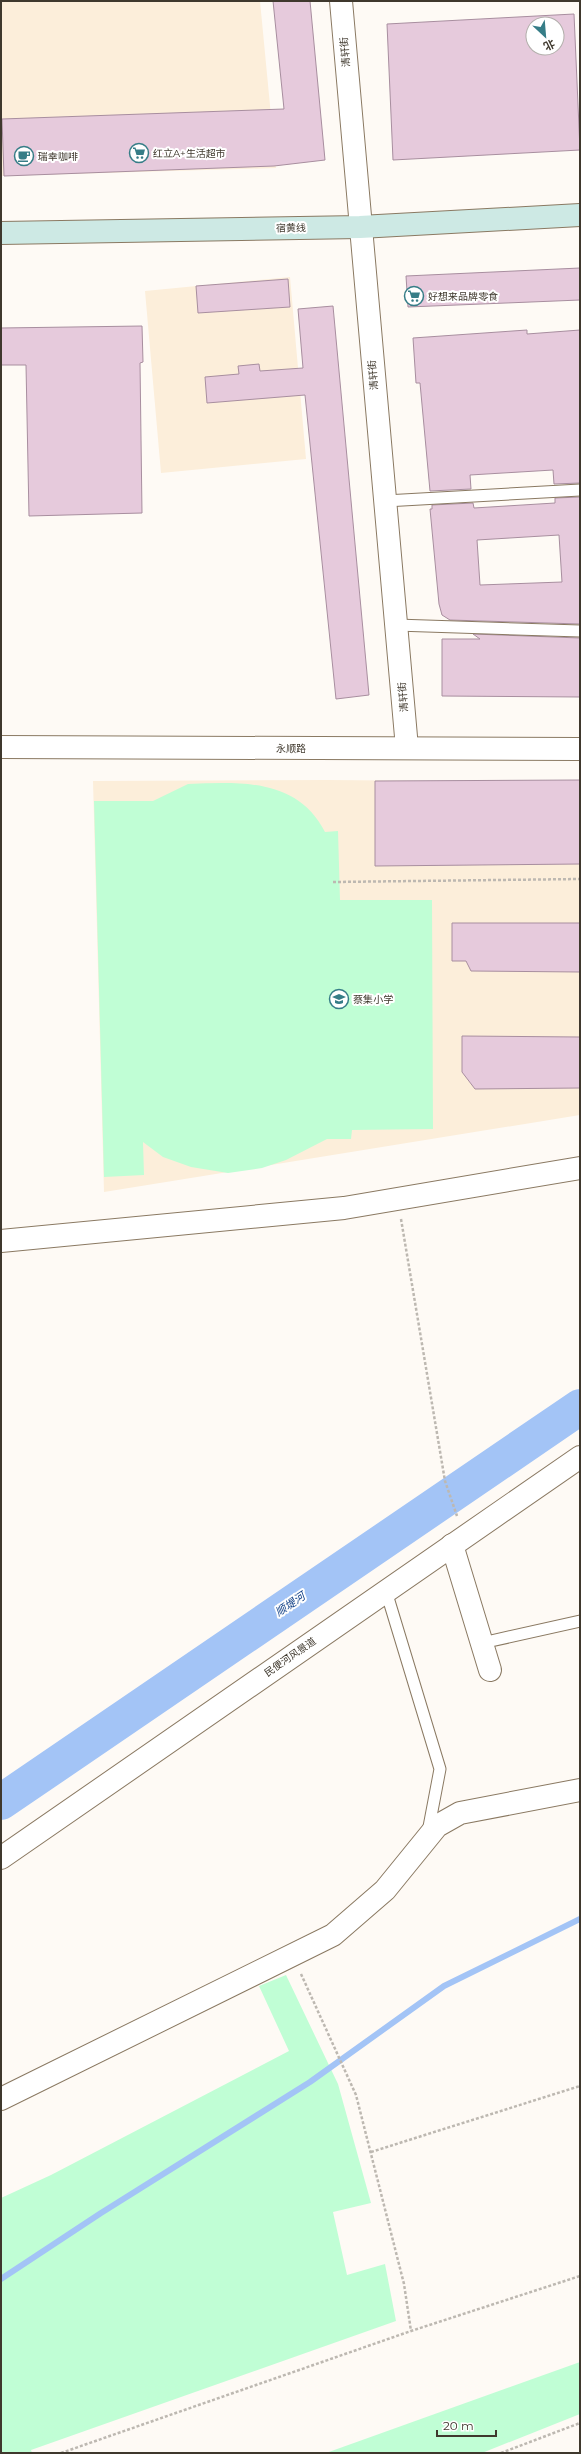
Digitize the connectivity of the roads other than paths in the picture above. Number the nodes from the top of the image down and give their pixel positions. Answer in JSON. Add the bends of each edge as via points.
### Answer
{"nodes":[{"id":1,"x":341,"y":1,"type":"edge"},
{"id":2,"x":580,"y":215,"type":"edge"},
{"id":3,"x":360,"y":227,"type":"junction"},
{"id":4,"x":1,"y":233,"type":"edge"},
{"id":5,"x":580,"y":490,"type":"edge"},
{"id":6,"x":385,"y":501,"type":"junction"},
{"id":7,"x":396,"y":625,"type":"junction"},
{"id":8,"x":580,"y":631,"type":"edge"},
{"id":9,"x":1,"y":747,"type":"edge"},
{"id":10,"x":407,"y":748,"type":"junction"},
{"id":11,"x":580,"y":749,"type":"edge"},
{"id":12,"x":580,"y":1168,"type":"edge"},
{"id":13,"x":1,"y":1241,"type":"edge"},
{"id":14,"x":580,"y":1457,"type":"edge"},
{"id":15,"x":452,"y":1545,"type":"junction"},
{"id":16,"x":386,"y":1591,"type":"junction"},
{"id":17,"x":580,"y":1621,"type":"edge"},
{"id":18,"x":482,"y":1643,"type":"junction"},
{"id":19,"x":490,"y":1670,"type":"dead end"},
{"id":20,"x":580,"y":1790,"type":"edge"},
{"id":21,"x":426,"y":1839,"type":"junction"},
{"id":22,"x":1,"y":1858,"type":"edge"},
{"id":23,"x":1,"y":2099,"type":"edge"}],
"edges":[{"from":1,"to":3,"type":"street","name":"清轩街"},
{"from":2,"to":3,"type":"main road","name":"宿黄线"},
{"from":3,"to":4,"type":"main road","name":"宿黄线"},
{"from":3,"to":6,"type":"street","name":"清轩街"},
{"from":5,"to":6,"type":"lane"},
{"from":6,"to":7,"type":"street","name":"清轩街"},
{"from":7,"to":8,"type":"lane"},
{"from":7,"to":10,"type":"street","name":"清轩街"},
{"from":9,"to":10,"type":"street","name":"永顺路"},
{"from":10,"to":11,"type":"street","name":"永顺路"},
{"from":12,"to":13,"type":"street","via":[[344,1208]]},
{"from":14,"to":15,"type":"street","name":"民便河风景道"},
{"from":15,"to":16,"type":"street","name":"民便河风景道"},
{"from":15,"to":18,"type":"street"},
{"from":16,"to":21,"type":"lane","via":[[440,1769]]},
{"from":16,"to":22,"type":"street","name":"民便河风景道"},
{"from":17,"to":18,"type":"lane"},
{"from":18,"to":19,"type":"street"},
{"from":20,"to":21,"type":"street","via":[[460,1813],[437,1826]]},
{"from":21,"to":23,"type":"street","via":[[385,1890],[333,1935]]}]}
